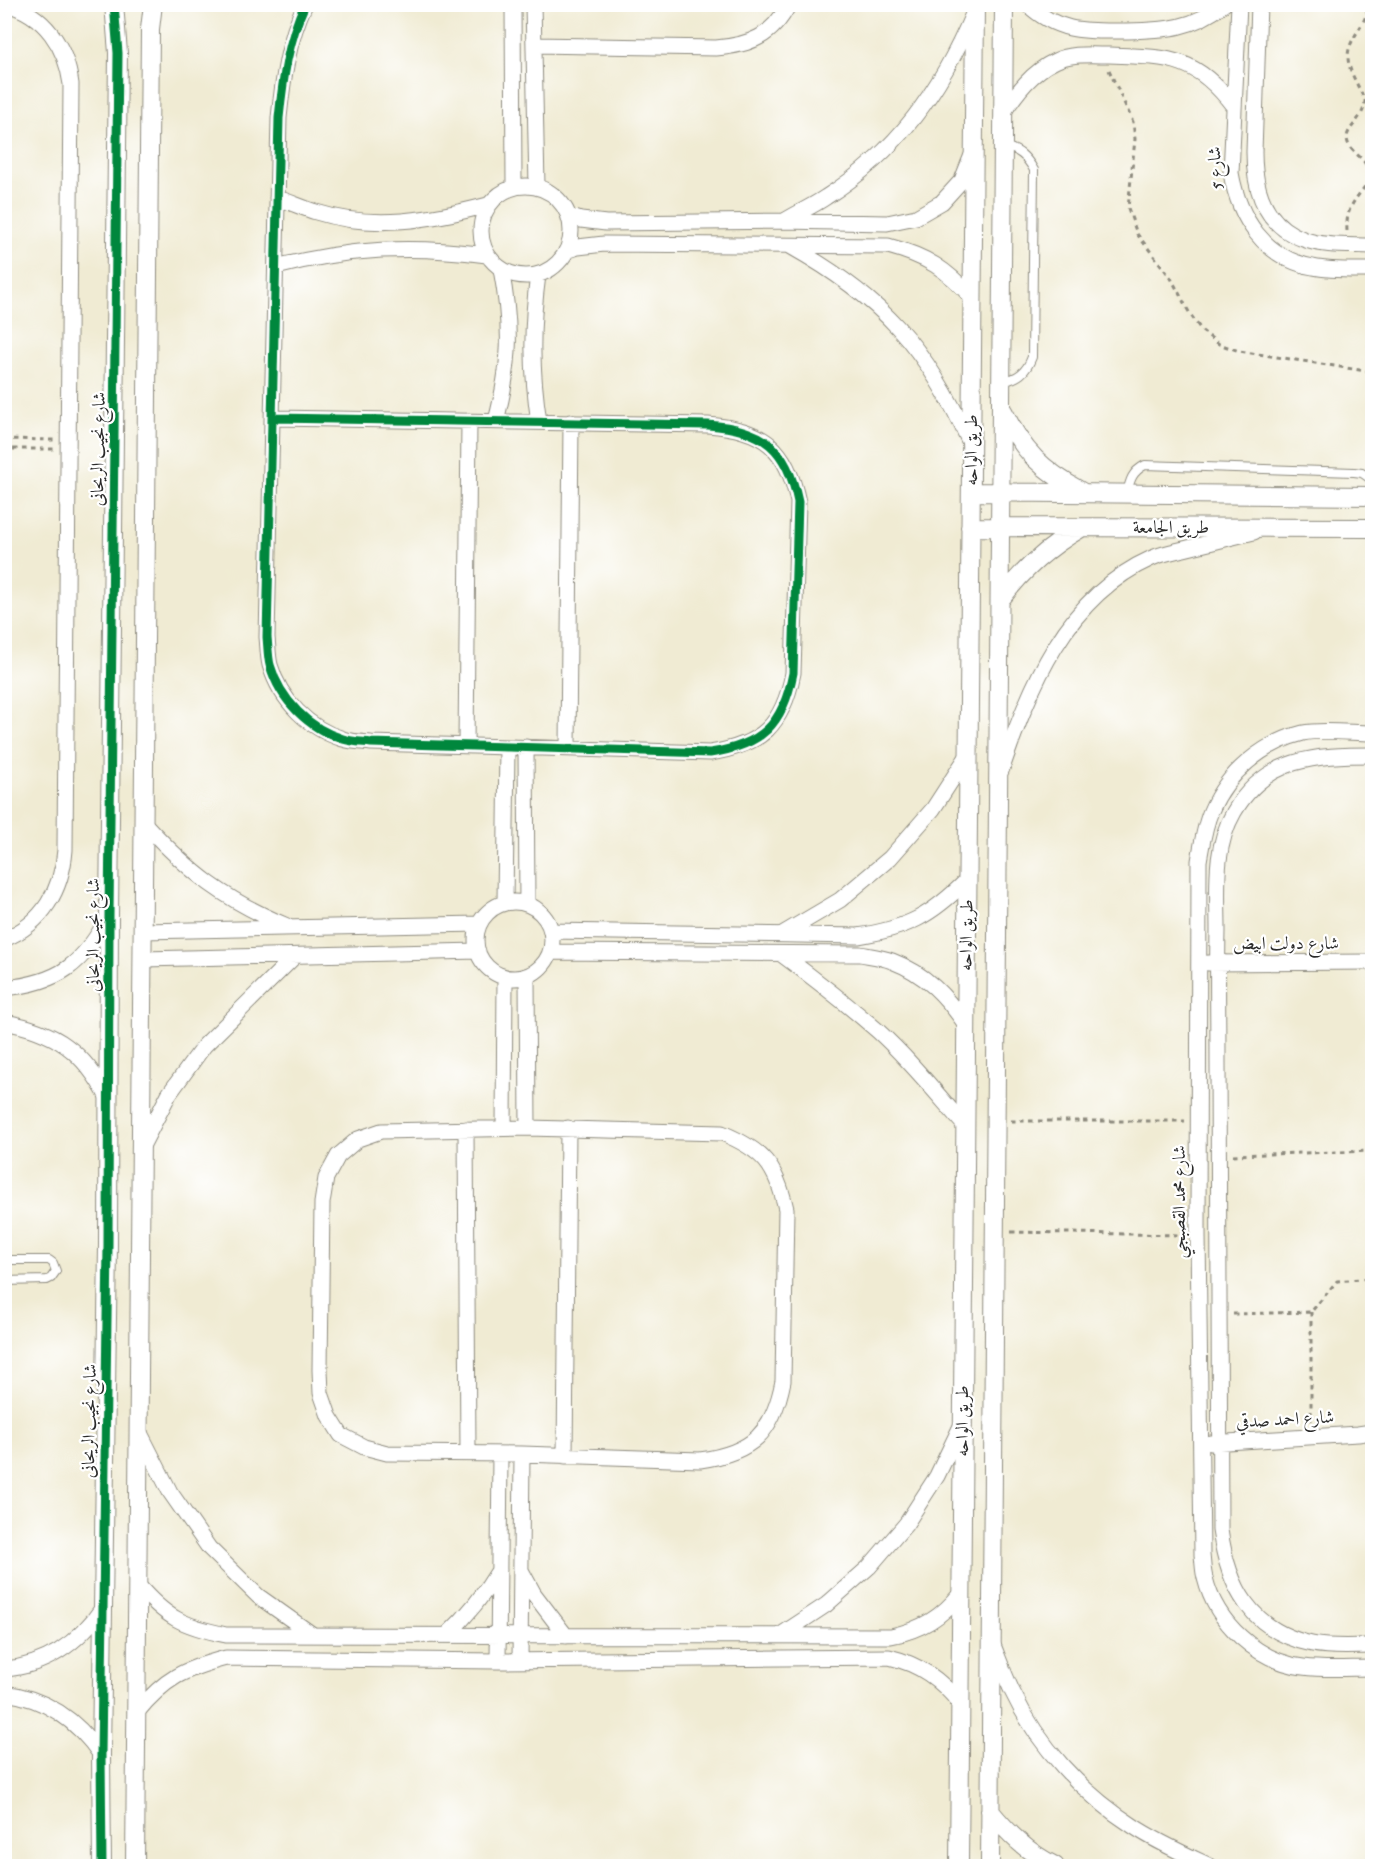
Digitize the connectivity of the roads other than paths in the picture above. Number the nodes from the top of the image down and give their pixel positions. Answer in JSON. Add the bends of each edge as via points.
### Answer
{"nodes":[{"id":1,"x":6,"y":4,"type":"edge"},
{"id":2,"x":114,"y":4,"type":"edge"},
{"id":3,"x":153,"y":4,"type":"edge"},
{"id":4,"x":305,"y":4,"type":"edge"},
{"id":5,"x":513,"y":4,"type":"edge"},
{"id":6,"x":533,"y":4,"type":"edge"},
{"id":7,"x":789,"y":4,"type":"edge"},
{"id":8,"x":1004,"y":4,"type":"edge"},
{"id":9,"x":1027,"y":4,"type":"edge"},
{"id":10,"x":1224,"y":4,"type":"edge"},
{"id":11,"x":1239,"y":4,"type":"edge"},
{"id":12,"x":1259,"y":4,"type":"edge"},
{"id":13,"x":975,"y":6,"type":"edge"},
{"id":14,"x":534,"y":45,"type":"junction"},
{"id":15,"x":150,"y":91,"type":"junction"},
{"id":16,"x":117,"y":93,"type":"junction"},
{"id":17,"x":1234,"y":107,"type":"junction"},
{"id":18,"x":1003,"y":113,"type":"junction"},
{"id":19,"x":1003,"y":146,"type":"junction"},
{"id":20,"x":1232,"y":151,"type":"junction"},
{"id":21,"x":1254,"y":152,"type":"junction"},
{"id":22,"x":974,"y":160,"type":"junction"},
{"id":23,"x":1003,"y":166,"type":"junction"},
{"id":24,"x":537,"y":186,"type":"junction"},
{"id":25,"x":514,"y":187,"type":"junction"},
{"id":26,"x":277,"y":198,"type":"junction"},
{"id":27,"x":488,"y":205,"type":"junction"},
{"id":28,"x":569,"y":216,"type":"junction"},
{"id":29,"x":777,"y":221,"type":"junction"},
{"id":30,"x":771,"y":245,"type":"junction"},
{"id":31,"x":787,"y":245,"type":"junction"},
{"id":32,"x":1372,"y":246,"type":"edge"},
{"id":33,"x":566,"y":251,"type":"junction"},
{"id":34,"x":487,"y":255,"type":"junction"},
{"id":35,"x":276,"y":267,"type":"junction"},
{"id":36,"x":501,"y":269,"type":"junction"},
{"id":37,"x":1372,"y":270,"type":"edge"},
{"id":38,"x":538,"y":275,"type":"junction"},
{"id":39,"x":972,"y":298,"type":"junction"},
{"id":40,"x":148,"y":344,"type":"junction"},
{"id":41,"x":115,"y":345,"type":"junction"},
{"id":42,"x":1001,"y":383,"type":"junction"},
{"id":43,"x":1001,"y":406,"type":"junction"},
{"id":44,"x":274,"y":418,"type":"junction"},
{"id":45,"x":469,"y":421,"type":"junction"},
{"id":46,"x":496,"y":421,"type":"junction"},
{"id":47,"x":539,"y":422,"type":"junction"},
{"id":48,"x":571,"y":422,"type":"junction"},
{"id":49,"x":971,"y":445,"type":"junction"},
{"id":50,"x":1372,"y":480,"type":"edge"},
{"id":51,"x":971,"y":492,"type":"junction"},
{"id":52,"x":1000,"y":493,"type":"junction"},
{"id":53,"x":1083,"y":493,"type":"junction"},
{"id":54,"x":1127,"y":494,"type":"junction"},
{"id":55,"x":1372,"y":496,"type":"edge"},
{"id":56,"x":970,"y":526,"type":"junction"},
{"id":57,"x":1000,"y":527,"type":"junction"},
{"id":58,"x":1083,"y":527,"type":"junction"},
{"id":59,"x":1272,"y":528,"type":"junction"},
{"id":60,"x":1372,"y":528,"type":"edge"},
{"id":61,"x":1000,"y":600,"type":"junction"},
{"id":62,"x":1372,"y":733,"type":"edge"},
{"id":63,"x":466,"y":746,"type":"junction"},
{"id":64,"x":507,"y":747,"type":"junction"},
{"id":65,"x":526,"y":747,"type":"junction"},
{"id":66,"x":568,"y":748,"type":"junction"},
{"id":67,"x":1372,"y":754,"type":"edge"},
{"id":68,"x":968,"y":755,"type":"junction"},
{"id":69,"x":998,"y":779,"type":"junction"},
{"id":70,"x":144,"y":823,"type":"junction"},
{"id":71,"x":967,"y":880,"type":"junction"},
{"id":72,"x":505,"y":902,"type":"junction"},
{"id":73,"x":527,"y":904,"type":"junction"},
{"id":74,"x":109,"y":915,"type":"junction"},
{"id":75,"x":479,"y":924,"type":"junction"},
{"id":76,"x":293,"y":928,"type":"junction"},
{"id":77,"x":143,"y":931,"type":"junction"},
{"id":78,"x":551,"y":931,"type":"junction"},
{"id":79,"x":784,"y":933,"type":"junction"},
{"id":80,"x":4,"y":939,"type":"edge"},
{"id":81,"x":477,"y":951,"type":"junction"},
{"id":82,"x":550,"y":952,"type":"junction"},
{"id":83,"x":781,"y":954,"type":"junction"},
{"id":84,"x":295,"y":956,"type":"junction"},
{"id":85,"x":143,"y":959,"type":"junction"},
{"id":86,"x":1372,"y":962,"type":"edge"},
{"id":87,"x":1199,"y":963,"type":"junction"},
{"id":88,"x":1217,"y":963,"type":"junction"},
{"id":89,"x":527,"y":976,"type":"junction"},
{"id":90,"x":505,"y":977,"type":"junction"},
{"id":91,"x":4,"y":988,"type":"edge"},
{"id":92,"x":4,"y":1022,"type":"edge"},
{"id":93,"x":966,"y":1025,"type":"junction"},
{"id":94,"x":109,"y":1099,"type":"junction"},
{"id":95,"x":965,"y":1126,"type":"junction"},
{"id":96,"x":504,"y":1128,"type":"junction"},
{"id":97,"x":528,"y":1128,"type":"junction"},
{"id":98,"x":568,"y":1128,"type":"junction"},
{"id":99,"x":466,"y":1129,"type":"junction"},
{"id":100,"x":141,"y":1148,"type":"junction"},
{"id":101,"x":140,"y":1244,"type":"junction"},
{"id":102,"x":108,"y":1245,"type":"junction"},
{"id":103,"x":4,"y":1260,"type":"edge"},
{"id":104,"x":4,"y":1281,"type":"edge"},
{"id":105,"x":962,"y":1424,"type":"junction"},
{"id":106,"x":140,"y":1431,"type":"junction"},
{"id":107,"x":1372,"y":1432,"type":"edge"},
{"id":108,"x":1220,"y":1443,"type":"junction"},
{"id":109,"x":1200,"y":1444,"type":"junction"},
{"id":110,"x":468,"y":1454,"type":"junction"},
{"id":111,"x":500,"y":1454,"type":"junction"},
{"id":112,"x":522,"y":1454,"type":"junction"},
{"id":113,"x":565,"y":1456,"type":"junction"},
{"id":114,"x":499,"y":1570,"type":"junction"},
{"id":115,"x":521,"y":1570,"type":"junction"},
{"id":116,"x":137,"y":1584,"type":"junction"},
{"id":117,"x":961,"y":1593,"type":"junction"},
{"id":118,"x":104,"y":1606,"type":"junction"},
{"id":119,"x":226,"y":1635,"type":"junction"},
{"id":120,"x":314,"y":1635,"type":"junction"},
{"id":121,"x":447,"y":1635,"type":"junction"},
{"id":122,"x":499,"y":1636,"type":"junction"},
{"id":123,"x":520,"y":1636,"type":"junction"},
{"id":124,"x":566,"y":1636,"type":"junction"},
{"id":125,"x":778,"y":1636,"type":"junction"},
{"id":126,"x":992,"y":1641,"type":"junction"},
{"id":127,"x":1372,"y":1646,"type":"edge"},
{"id":128,"x":226,"y":1658,"type":"junction"},
{"id":129,"x":520,"y":1660,"type":"junction"},
{"id":130,"x":498,"y":1661,"type":"junction"},
{"id":131,"x":1372,"y":1668,"type":"edge"},
{"id":132,"x":4,"y":1669,"type":"edge"},
{"id":133,"x":4,"y":1694,"type":"edge"},
{"id":134,"x":960,"y":1704,"type":"junction"},
{"id":135,"x":136,"y":1712,"type":"junction"},
{"id":136,"x":101,"y":1755,"type":"junction"},
{"id":137,"x":990,"y":1811,"type":"junction"},
{"id":138,"x":102,"y":1866,"type":"edge"},
{"id":139,"x":135,"y":1866,"type":"edge"},
{"id":140,"x":959,"y":1866,"type":"edge"},
{"id":141,"x":990,"y":1866,"type":"edge"},
{"id":142,"x":1055,"y":1866,"type":"edge"},
{"id":143,"x":1210,"y":1866,"type":"edge"}],
"edges":[{"from":1,"to":80,"type":"street","via":[[49,30],[64,55],[70,77],[64,868],[41,915]]},
{"from":2,"to":16,"type":"street","name":"شارع نجيب الريحانى"},
{"from":3,"to":15,"type":"street"},
{"from":4,"to":26,"type":"street","via":[[284,70]]},
{"from":5,"to":25,"type":"street"},
{"from":6,"to":14,"type":"street"},
{"from":7,"to":14,"type":"street","via":[[782,18],[764,35],[741,46]]},
{"from":8,"to":18,"type":"street","name":"طريق الواحه"},
{"from":9,"to":10,"type":"street","via":[[1058,25],[1082,32],[1184,26]]},
{"from":11,"to":17,"type":"street","name":"شارع 5"},
{"from":12,"to":21,"type":"street"},
{"from":13,"to":22,"type":"street","name":"طريق الواحه"},
{"from":13,"to":29,"type":"street","via":[[951,62],[901,134],[826,197]]},
{"from":14,"to":24,"type":"street"},
{"from":15,"to":16,"type":"street"},
{"from":15,"to":40,"type":"street"},
{"from":16,"to":41,"type":"street","name":"شارع نجيب الريحانى"},
{"from":17,"to":18,"type":"street","via":[[1202,72],[1181,61],[1081,54],[1056,60],[1033,75]]},
{"from":17,"to":20,"type":"street","name":"شارع 5"},
{"from":18,"to":19,"type":"street","name":"طريق الواحه"},
{"from":19,"to":23,"type":"street","name":"طريق الواحه"},
{"from":19,"to":42,"type":"lane","via":[[1017,149],[1034,170],[1032,357],[1017,379]]},
{"from":20,"to":21,"type":"street"},
{"from":20,"to":37,"type":"street","name":"شارع 5","via":[[1231,173],[1243,215],[1271,248],[1310,267]]},
{"from":21,"to":32,"type":"street","via":[[1258,194],[1268,214],[1284,229],[1324,244]]},
{"from":22,"to":23,"type":"street"},
{"from":22,"to":29,"type":"street","via":[[942,202],[916,217],[887,223]]},
{"from":22,"to":39,"type":"street","name":"طريق الواحه"},
{"from":23,"to":42,"type":"street","name":"طريق الواحه"},
{"from":24,"to":25,"type":"street"},
{"from":24,"to":28,"type":"street","via":[[551,192]]},
{"from":25,"to":27,"type":"street"},
{"from":26,"to":27,"type":"street","via":[[318,213],[360,221],[403,222],[445,217]]},
{"from":26,"to":35,"type":"street"},
{"from":27,"to":34,"type":"street","via":[[480,230]]},
{"from":28,"to":29,"type":"street","via":[[606,223]]},
{"from":28,"to":33,"type":"street","via":[[570,240]]},
{"from":29,"to":30,"type":"street"},
{"from":30,"to":31,"type":"street"},
{"from":30,"to":33,"type":"street","via":[[604,244]]},
{"from":31,"to":39,"type":"street","via":[[888,246],[913,252],[956,279]]},
{"from":31,"to":49,"type":"street","via":[[828,267],[898,327],[940,382]]},
{"from":33,"to":38,"type":"street","via":[[555,266]]},
{"from":34,"to":35,"type":"street","via":[[381,249],[345,252]]},
{"from":34,"to":36,"type":"street"},
{"from":35,"to":44,"type":"street"},
{"from":36,"to":38,"type":"street","via":[[525,276]]},
{"from":36,"to":46,"type":"street","via":[[510,346],[506,384]]},
{"from":38,"to":47,"type":"street","via":[[531,349]]},
{"from":39,"to":49,"type":"street","name":"طريق الواحه"},
{"from":40,"to":41,"type":"street"},
{"from":40,"to":70,"type":"street"},
{"from":41,"to":74,"type":"street","name":"شارع نجيب الريحانى"},
{"from":42,"to":43,"type":"street","name":"طريق الواحه"},
{"from":43,"to":52,"type":"street","name":"طريق الواحه"},
{"from":43,"to":53,"type":"street","via":[[1014,434],[1033,459]]},
{"from":44,"to":45,"type":"street"},
{"from":44,"to":63,"type":"street","via":[[267,638],[270,665],[281,690],[297,712],[319,729],[344,740]]},
{"from":45,"to":46,"type":"street"},
{"from":45,"to":63,"type":"street"},
{"from":46,"to":47,"type":"street"},
{"from":47,"to":48,"type":"street"},
{"from":48,"to":66,"type":"street"},
{"from":48,"to":66,"type":"street","via":[[735,426],[759,436],[779,454],[793,476],[798,502],[793,673],[789,698],[776,721],[758,738],[735,749],[710,753]]},
{"from":49,"to":51,"type":"street","name":"طريق الواحه"},
{"from":50,"to":54,"type":"lane","via":[[1354,472],[1144,465],[1132,476]]},
{"from":51,"to":52,"type":"street","name":"طريق الجامعة"},
{"from":51,"to":56,"type":"street","name":"طريق الواحه"},
{"from":52,"to":53,"type":"street","name":"طريق الجامعة"},
{"from":52,"to":57,"type":"street","name":"طريق الواحه"},
{"from":53,"to":54,"type":"street","name":"طريق الجامعة"},
{"from":54,"to":55,"type":"street","name":"طريق الجامعة"},
{"from":56,"to":57,"type":"street","name":"طريق الجامعة"},
{"from":56,"to":68,"type":"street","name":"طريق الواحه"},
{"from":57,"to":58,"type":"street","name":"طريق الجامعة"},
{"from":57,"to":61,"type":"street","name":"طريق الواحه"},
{"from":58,"to":59,"type":"street","name":"طريق الجامعة"},
{"from":58,"to":61,"type":"street","via":[[1037,558]]},
{"from":59,"to":60,"type":"street","name":"طريق الجامعة"},
{"from":59,"to":69,"type":"street","via":[[1155,556],[1123,572],[1095,595],[1050,654],[1031,689]]},
{"from":61,"to":69,"type":"street","name":"طريق الواحه"},
{"from":62,"to":87,"type":"street","name":"شارع محمد القصبجي","via":[[1305,733],[1281,741],[1239,769],[1223,789],[1211,811],[1199,861]]},
{"from":63,"to":64,"type":"street"},
{"from":64,"to":65,"type":"street"},
{"from":64,"to":72,"type":"street"},
{"from":65,"to":66,"type":"street"},
{"from":65,"to":73,"type":"street"},
{"from":67,"to":88,"type":"street","via":[[1311,757],[1288,764],[1249,792],[1224,833],[1218,857]]},
{"from":68,"to":71,"type":"street","name":"طريق الواحه"},
{"from":68,"to":79,"type":"street","via":[[933,809],[890,858],[840,900]]},
{"from":69,"to":126,"type":"street","name":"طريق الواحه"},
{"from":70,"to":76,"type":"street","via":[[176,857],[212,886],[251,910]]},
{"from":70,"to":77,"type":"street"},
{"from":71,"to":79,"type":"street","via":[[945,902],[918,920],[889,931],[858,936]]},
{"from":71,"to":93,"type":"street","name":"طريق الواحه"},
{"from":72,"to":73,"type":"street"},
{"from":72,"to":75,"type":"street","via":[[490,910]]},
{"from":73,"to":78,"type":"street","via":[[546,919]]},
{"from":74,"to":91,"type":"street","via":[[97,939],[79,960],[32,985]]},
{"from":74,"to":94,"type":"street","name":"شارع نجيب الريحانى"},
{"from":75,"to":76,"type":"street"},
{"from":75,"to":81,"type":"street"},
{"from":76,"to":77,"type":"street"},
{"from":77,"to":85,"type":"street"},
{"from":78,"to":79,"type":"street"},
{"from":78,"to":82,"type":"street"},
{"from":81,"to":84,"type":"street"},
{"from":81,"to":90,"type":"street","via":[[488,968]]},
{"from":82,"to":83,"type":"street"},
{"from":82,"to":89,"type":"street","via":[[545,963]]},
{"from":83,"to":93,"type":"street","via":[[860,954],[892,961],[922,976],[947,998]]},
{"from":83,"to":95,"type":"street","via":[[880,1033]]},
{"from":84,"to":85,"type":"street"},
{"from":84,"to":100,"type":"street","via":[[204,1046],[169,1094]]},
{"from":85,"to":100,"type":"street"},
{"from":86,"to":88,"type":"street","name":"شارع دولت ابيض"},
{"from":87,"to":88,"type":"street","name":"شارع دولت ابيض"},
{"from":87,"to":109,"type":"street","name":"شارع محمد القصبجي"},
{"from":88,"to":108,"type":"street"},
{"from":89,"to":90,"type":"street"},
{"from":89,"to":97,"type":"street"},
{"from":90,"to":96,"type":"street"},
{"from":92,"to":94,"type":"street","via":[[30,1026],[78,1054]]},
{"from":93,"to":95,"type":"street","name":"طريق الواحه"},
{"from":94,"to":102,"type":"street","name":"شارع نجيب الريحانى"},
{"from":95,"to":105,"type":"street","name":"طريق الواحه"},
{"from":96,"to":97,"type":"street"},
{"from":96,"to":99,"type":"street"},
{"from":97,"to":98,"type":"street"},
{"from":98,"to":113,"type":"street"},
{"from":98,"to":113,"type":"street","via":[[722,1133],[746,1143],[766,1160],[780,1183],[786,1209],[783,1381],[778,1406],[766,1428],[747,1446],[725,1457],[700,1460]]},
{"from":99,"to":110,"type":"street"},
{"from":99,"to":110,"type":"street","via":[[381,1131],[358,1139],[338,1156],[326,1178],[322,1203],[320,1370],[321,1393],[341,1435],[387,1453]]},
{"from":100,"to":101,"type":"street"},
{"from":101,"to":102,"type":"street"},
{"from":101,"to":106,"type":"street"},
{"from":102,"to":118,"type":"street","name":"شارع نجيب الريحانى"},
{"from":103,"to":104,"type":"lane","via":[[49,1260],[56,1271],[47,1280]]},
{"from":105,"to":117,"type":"street","name":"طريق الواحه"},
{"from":105,"to":125,"type":"street","via":[[937,1476],[899,1532],[826,1605]]},
{"from":106,"to":116,"type":"street"},
{"from":106,"to":120,"type":"street","via":[[170,1492],[209,1548],[258,1596]]},
{"from":107,"to":108,"type":"street","name":"شارع احمد صدقي"},
{"from":108,"to":109,"type":"street","name":"شارع احمد صدقي"},
{"from":108,"to":127,"type":"street","via":[[1220,1530],[1235,1588],[1269,1624],[1295,1639],[1324,1645]]},
{"from":109,"to":131,"type":"street","name":"شارع محمد القصبجي","via":[[1205,1578],[1225,1620],[1241,1638],[1281,1662],[1303,1667]]},
{"from":110,"to":111,"type":"street"},
{"from":111,"to":112,"type":"street"},
{"from":111,"to":114,"type":"street"},
{"from":112,"to":113,"type":"street"},
{"from":112,"to":115,"type":"street"},
{"from":114,"to":121,"type":"street","via":[[485,1594]]},
{"from":114,"to":122,"type":"street"},
{"from":115,"to":123,"type":"street"},
{"from":115,"to":124,"type":"street","via":[[538,1601]]},
{"from":116,"to":119,"type":"street","via":[[172,1618],[195,1629]]},
{"from":116,"to":135,"type":"street"},
{"from":117,"to":125,"type":"street","via":[[942,1614],[905,1633]]},
{"from":117,"to":134,"type":"street","name":"طريق الواحه"},
{"from":118,"to":132,"type":"street","via":[[86,1630],[63,1649],[36,1662]]},
{"from":118,"to":136,"type":"street","name":"شارع نجيب الريحانى"},
{"from":119,"to":120,"type":"street"},
{"from":119,"to":128,"type":"street"},
{"from":120,"to":121,"type":"street"},
{"from":121,"to":122,"type":"street"},
{"from":122,"to":123,"type":"street"},
{"from":122,"to":130,"type":"street"},
{"from":123,"to":124,"type":"street"},
{"from":123,"to":129,"type":"street"},
{"from":124,"to":125,"type":"street"},
{"from":126,"to":137,"type":"street","name":"طريق الواحه"},
{"from":126,"to":143,"type":"street","via":[[1013,1693],[1064,1768],[1097,1800],[1134,1827]]},
{"from":128,"to":130,"type":"street"},
{"from":128,"to":135,"type":"street","via":[[174,1676]]},
{"from":129,"to":130,"type":"street"},
{"from":129,"to":134,"type":"street","via":[[889,1657],[929,1673]]},
{"from":133,"to":136,"type":"street","via":[[23,1696],[54,1709],[81,1729]]},
{"from":134,"to":140,"type":"street","name":"طريق الواحه"},
{"from":135,"to":139,"type":"street"},
{"from":136,"to":138,"type":"street","name":"شارع نجيب الريحانى"},
{"from":137,"to":141,"type":"street","name":"طريق الواحه"},
{"from":137,"to":142,"type":"street","via":[[1020,1845]]}]}
